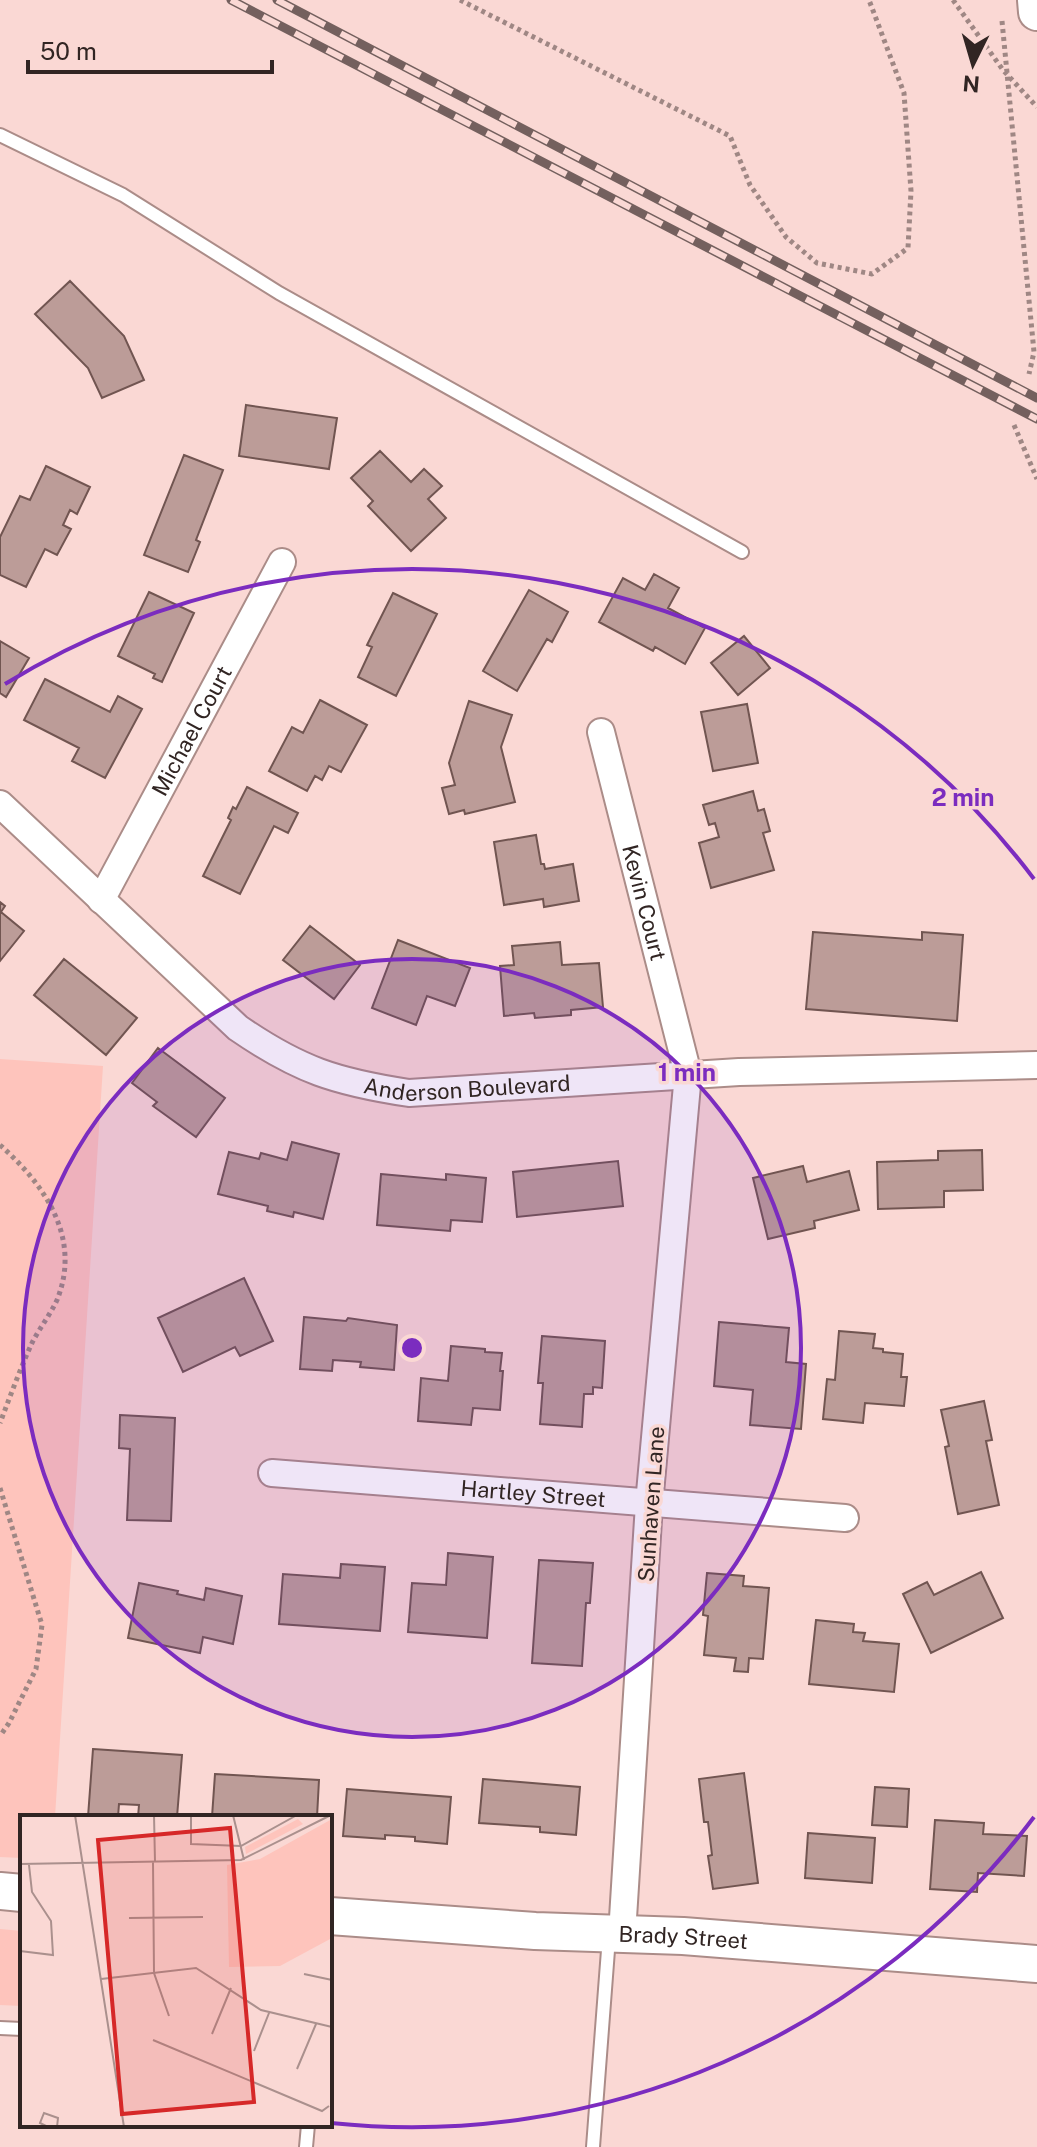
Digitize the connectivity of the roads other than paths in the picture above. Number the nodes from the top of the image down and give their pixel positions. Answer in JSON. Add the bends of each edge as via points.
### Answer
{"nodes":[{"id":1,"x":1036,"y":0,"type":"edge"},
{"id":2,"x":1019,"y":13,"type":"edge"},
{"id":3,"x":0,"y":135,"type":"edge"},
{"id":4,"x":742,"y":552,"type":"dead end"},
{"id":5,"x":282,"y":562,"type":"dead end"},
{"id":6,"x":601,"y":732,"type":"dead end"},
{"id":7,"x":0,"y":804,"type":"edge"},
{"id":8,"x":101,"y":900,"type":"junction"},
{"id":9,"x":1037,"y":1065,"type":"edge"},
{"id":10,"x":688,"y":1074,"type":"junction"},
{"id":11,"x":272,"y":1473,"type":"dead end"},
{"id":12,"x":649,"y":1504,"type":"junction"},
{"id":13,"x":845,"y":1518,"type":"dead end"},
{"id":14,"x":0,"y":1891,"type":"edge"},
{"id":15,"x":20,"y":1893,"type":"edge"},
{"id":16,"x":332,"y":1916,"type":"edge"},
{"id":17,"x":616,"y":1934,"type":"junction"},
{"id":18,"x":1037,"y":1964,"type":"edge"},
{"id":19,"x":0,"y":2028,"type":"edge"},
{"id":20,"x":20,"y":2029,"type":"edge"},
{"id":21,"x":308,"y":2127,"type":"edge"},
{"id":22,"x":306,"y":2147,"type":"edge"},
{"id":23,"x":593,"y":2147,"type":"edge"}],
"edges":[{"from":1,"to":2,"type":"street"},
{"from":3,"to":4,"type":"lane","via":[[123,195],[279,293]]},
{"from":5,"to":8,"type":"street","name":"Michael Court"},
{"from":6,"to":10,"type":"street","name":"Kevin Court"},
{"from":7,"to":8,"type":"street","name":"Anderson Boulevard"},
{"from":8,"to":10,"type":"street","name":"Anderson Boulevard","via":[[238,1028],[314,1072],[409,1093]]},
{"from":9,"to":10,"type":"street","name":"Anderson Boulevard"},
{"from":10,"to":12,"type":"street","name":"Sunhaven Lane"},
{"from":11,"to":12,"type":"street","name":"Hartley Street"},
{"from":12,"to":13,"type":"street","name":"Hartley Street"},
{"from":12,"to":17,"type":"street","name":"Sunhaven Lane"},
{"from":14,"to":15,"type":"street"},
{"from":16,"to":17,"type":"street","name":"Brady Street"},
{"from":17,"to":18,"type":"street","name":"Brady Street"},
{"from":17,"to":23,"type":"lane"},
{"from":19,"to":20,"type":"lane"},
{"from":21,"to":22,"type":"lane"}]}
